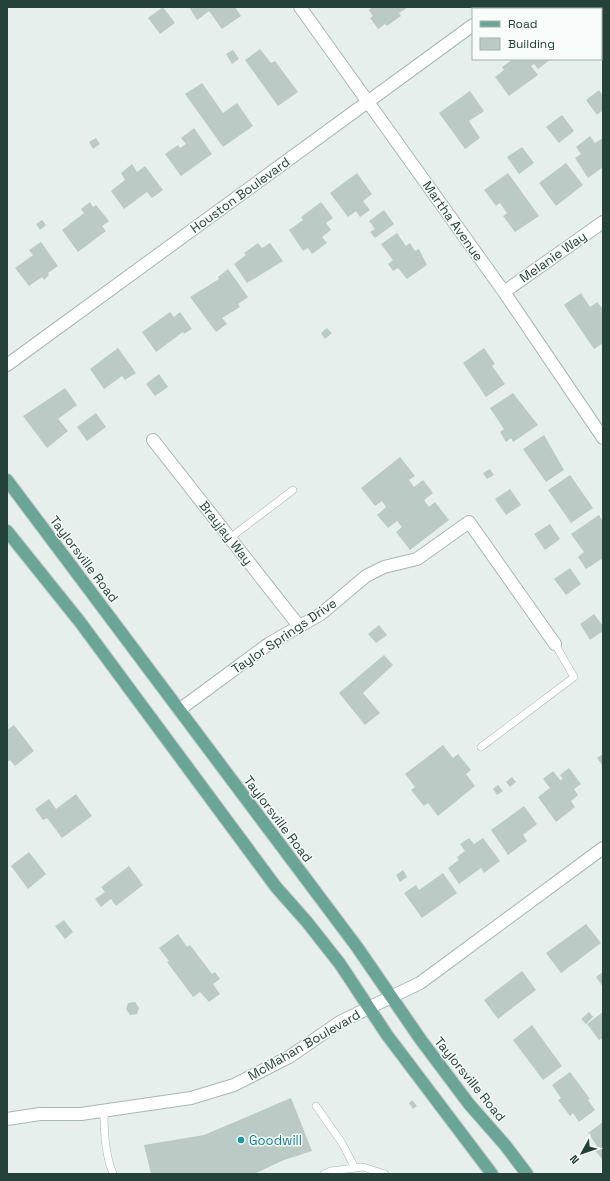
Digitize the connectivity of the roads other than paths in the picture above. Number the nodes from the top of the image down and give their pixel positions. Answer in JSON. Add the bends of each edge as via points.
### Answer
{"nodes":[{"id":1,"x":300,"y":7,"type":"edge"},
{"id":2,"x":472,"y":26,"type":"edge"},
{"id":3,"x":368,"y":102,"type":"junction"},
{"id":4,"x":603,"y":222,"type":"edge"},
{"id":5,"x":504,"y":292,"type":"junction"},
{"id":6,"x":7,"y":365,"type":"edge"},
{"id":7,"x":603,"y":438,"type":"edge"},
{"id":8,"x":153,"y":440,"type":"dead end"},
{"id":9,"x":7,"y":480,"type":"edge"},
{"id":10,"x":293,"y":490,"type":"dead end"},
{"id":11,"x":7,"y":532,"type":"edge"},
{"id":12,"x":230,"y":538,"type":"junction"},
{"id":13,"x":299,"y":626,"type":"junction"},
{"id":14,"x":555,"y":644,"type":"joint"},
{"id":15,"x":179,"y":710,"type":"junction"},
{"id":16,"x":481,"y":747,"type":"dead end"},
{"id":17,"x":602,"y":852,"type":"edge"},
{"id":18,"x":391,"y":997,"type":"junction"},
{"id":19,"x":369,"y":1008,"type":"junction"},
{"id":20,"x":316,"y":1106,"type":"dead end"},
{"id":21,"x":104,"y":1110,"type":"junction"},
{"id":22,"x":7,"y":1119,"type":"edge"},
{"id":23,"x":354,"y":1168,"type":"junction"},
{"id":24,"x":113,"y":1174,"type":"edge"},
{"id":25,"x":324,"y":1174,"type":"edge"},
{"id":26,"x":385,"y":1174,"type":"edge"},
{"id":27,"x":492,"y":1174,"type":"edge"},
{"id":28,"x":527,"y":1174,"type":"edge"}],
"edges":[{"from":1,"to":3,"type":"street","name":"Martha Avenue"},
{"from":2,"to":3,"type":"street","name":"Houston Boulevard"},
{"from":3,"to":5,"type":"street","name":"Martha Avenue"},
{"from":3,"to":6,"type":"street","name":"Houston Boulevard"},
{"from":4,"to":5,"type":"street","name":"Melanie Way"},
{"from":5,"to":7,"type":"street","name":"Martha Avenue"},
{"from":8,"to":12,"type":"street","name":"Brayjay Way"},
{"from":9,"to":15,"type":"main road","name":"Taylorsville Road"},
{"from":10,"to":12,"type":"lane"},
{"from":11,"to":19,"type":"main road","via":[[80,622],[276,887],[340,964]]},
{"from":12,"to":13,"type":"street","name":"Brayjay Way"},
{"from":13,"to":14,"type":"street","name":"Taylor Springs Drive","via":[[321,614],[366,576],[384,567],[417,559],[469,522]]},
{"from":13,"to":15,"type":"street","name":"Taylor Springs Drive","via":[[270,643]]},
{"from":14,"to":16,"type":"lane","via":[[574,677]]},
{"from":15,"to":18,"type":"main road","name":"Taylorsville Road","via":[[357,947]]},
{"from":17,"to":18,"type":"street","name":"McMahan Boulevard","via":[[420,983]]},
{"from":18,"to":19,"type":"street","name":"McMahan Boulevard"},
{"from":18,"to":28,"type":"main road","name":"Taylorsville Road","via":[[469,1104],[505,1144]]},
{"from":19,"to":21,"type":"street","name":"McMahan Boulevard","via":[[340,1022],[289,1057],[234,1085],[191,1098]]},
{"from":19,"to":27,"type":"main road"},
{"from":20,"to":23,"type":"lane","via":[[342,1143]]},
{"from":21,"to":22,"type":"street","name":"McMahan Boulevard"},
{"from":21,"to":24,"type":"lane","via":[[104,1139]]},
{"from":23,"to":25,"type":"lane"},
{"from":23,"to":26,"type":"lane","via":[[363,1167]]}]}
